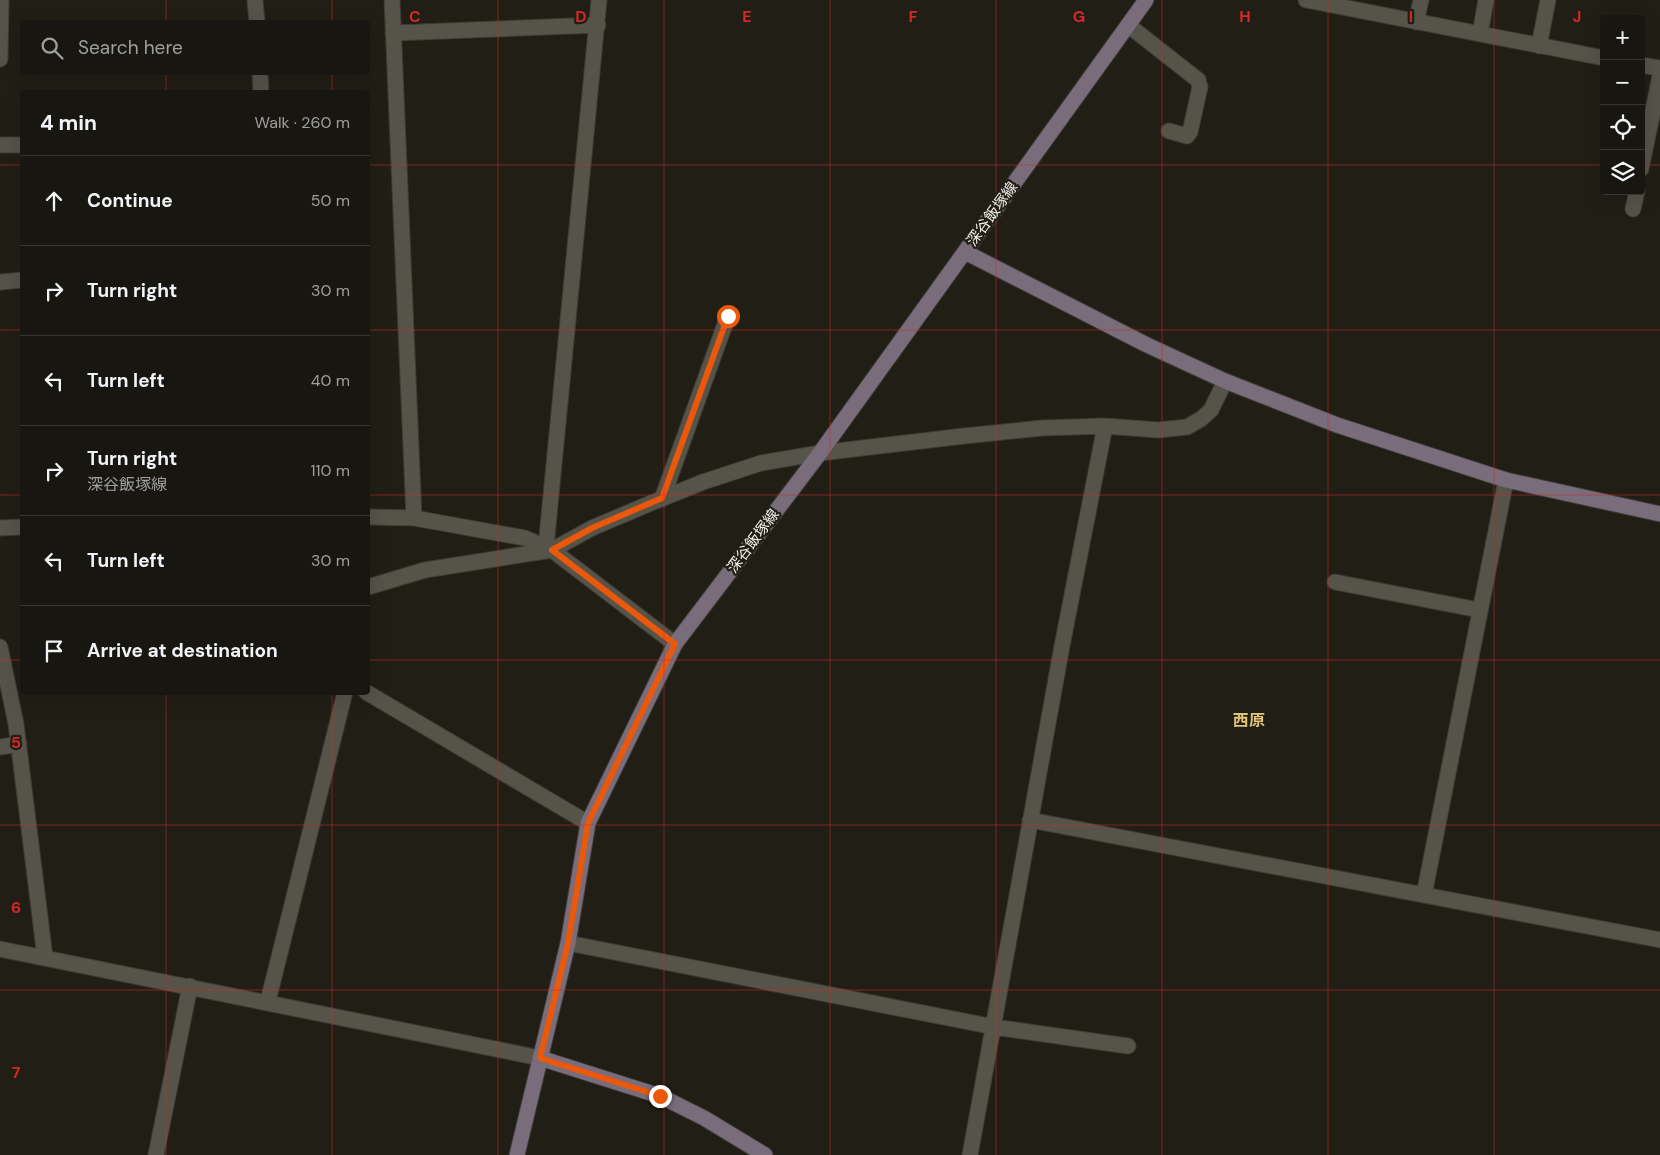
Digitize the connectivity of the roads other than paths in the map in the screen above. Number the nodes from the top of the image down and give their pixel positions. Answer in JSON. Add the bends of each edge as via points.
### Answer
{"nodes":[{"id":1,"x":1,"y":0,"type":"edge"},
{"id":2,"x":256,"y":0,"type":"edge"},
{"id":3,"x":392,"y":0,"type":"edge"},
{"id":4,"x":599,"y":0,"type":"edge"},
{"id":5,"x":1146,"y":0,"type":"edge"},
{"id":6,"x":1306,"y":0,"type":"edge"},
{"id":7,"x":1421,"y":0,"type":"edge"},
{"id":8,"x":1486,"y":0,"type":"edge"},
{"id":9,"x":1548,"y":0,"type":"edge"},
{"id":10,"x":257,"y":20,"type":"edge"},
{"id":11,"x":1416,"y":22,"type":"junction"},
{"id":12,"x":598,"y":24,"type":"junction"},
{"id":13,"x":1128,"y":24,"type":"junction"},
{"id":14,"x":394,"y":33,"type":"junction"},
{"id":15,"x":1480,"y":34,"type":"junction"},
{"id":16,"x":1539,"y":46,"type":"junction"},
{"id":17,"x":1600,"y":57,"type":"edge"},
{"id":18,"x":0,"y":59,"type":"edge"},
{"id":19,"x":1645,"y":66,"type":"edge"},
{"id":20,"x":1660,"y":68,"type":"edge"},
{"id":21,"x":260,"y":75,"type":"edge"},
{"id":22,"x":1660,"y":76,"type":"edge"},
{"id":23,"x":261,"y":90,"type":"edge"},
{"id":24,"x":1169,"y":131,"type":"dead end"},
{"id":25,"x":0,"y":145,"type":"edge"},
{"id":26,"x":20,"y":145,"type":"edge"},
{"id":27,"x":1645,"y":150,"type":"edge"},
{"id":28,"x":1636,"y":195,"type":"edge"},
{"id":29,"x":1633,"y":209,"type":"dead end"},
{"id":30,"x":965,"y":252,"type":"junction"},
{"id":31,"x":20,"y":280,"type":"edge"},
{"id":32,"x":0,"y":282,"type":"edge"},
{"id":33,"x":728,"y":316,"type":"dead end"},
{"id":34,"x":1224,"y":381,"type":"junction"},
{"id":35,"x":1105,"y":426,"type":"junction"},
{"id":36,"x":820,"y":453,"type":"junction"},
{"id":37,"x":1506,"y":480,"type":"junction"},
{"id":38,"x":662,"y":498,"type":"junction"},
{"id":39,"x":1660,"y":514,"type":"edge"},
{"id":40,"x":370,"y":517,"type":"edge"},
{"id":41,"x":414,"y":518,"type":"junction"},
{"id":42,"x":20,"y":527,"type":"edge"},
{"id":43,"x":0,"y":528,"type":"edge"},
{"id":44,"x":549,"y":549,"type":"junction"},
{"id":45,"x":1335,"y":582,"type":"dead end"},
{"id":46,"x":370,"y":586,"type":"edge"},
{"id":47,"x":1479,"y":610,"type":"junction"},
{"id":48,"x":675,"y":644,"type":"junction"},
{"id":49,"x":0,"y":647,"type":"edge"},
{"id":50,"x":370,"y":694,"type":"edge"},
{"id":51,"x":344,"y":695,"type":"edge"},
{"id":52,"x":19,"y":744,"type":"junction"},
{"id":53,"x":0,"y":747,"type":"edge"},
{"id":54,"x":1030,"y":820,"type":"junction"},
{"id":55,"x":588,"y":823,"type":"junction"},
{"id":56,"x":1424,"y":895,"type":"junction"},
{"id":57,"x":1660,"y":940,"type":"edge"},
{"id":58,"x":568,"y":943,"type":"junction"},
{"id":59,"x":0,"y":948,"type":"edge"},
{"id":60,"x":45,"y":957,"type":"junction"},
{"id":61,"x":190,"y":986,"type":"junction"},
{"id":62,"x":268,"y":1001,"type":"junction"},
{"id":63,"x":994,"y":1026,"type":"junction"},
{"id":64,"x":1128,"y":1046,"type":"dead end"},
{"id":65,"x":540,"y":1058,"type":"junction"},
{"id":66,"x":156,"y":1155,"type":"edge"},
{"id":67,"x":517,"y":1155,"type":"edge"},
{"id":68,"x":765,"y":1155,"type":"edge"},
{"id":69,"x":970,"y":1155,"type":"edge"}],
"edges":[{"from":1,"to":18,"type":"street"},
{"from":2,"to":10,"type":"street"},
{"from":3,"to":14,"type":"street"},
{"from":4,"to":12,"type":"street"},
{"from":5,"to":13,"type":"main road","name":"深谷飯塚線"},
{"from":6,"to":11,"type":"street"},
{"from":7,"to":11,"type":"street"},
{"from":8,"to":15,"type":"street"},
{"from":9,"to":16,"type":"street"},
{"from":11,"to":15,"type":"street"},
{"from":12,"to":14,"type":"street"},
{"from":12,"to":44,"type":"street"},
{"from":13,"to":24,"type":"street","via":[[1198,80],[1200,87],[1190,132],[1187,136]]},
{"from":13,"to":30,"type":"main road","name":"深谷飯塚線"},
{"from":14,"to":41,"type":"street"},
{"from":15,"to":16,"type":"street"},
{"from":16,"to":17,"type":"street"},
{"from":19,"to":20,"type":"street"},
{"from":21,"to":23,"type":"street"},
{"from":22,"to":27,"type":"street"},
{"from":25,"to":26,"type":"street"},
{"from":28,"to":29,"type":"street"},
{"from":30,"to":34,"type":"main road"},
{"from":30,"to":36,"type":"main road","name":"深谷飯塚線"},
{"from":31,"to":32,"type":"street"},
{"from":33,"to":38,"type":"street"},
{"from":34,"to":35,"type":"street","via":[[1211,410],[1187,427],[1158,430]]},
{"from":34,"to":37,"type":"main road","via":[[1337,425]]},
{"from":35,"to":36,"type":"street","via":[[1042,428]]},
{"from":35,"to":54,"type":"street"},
{"from":36,"to":38,"type":"street","via":[[761,463]]},
{"from":36,"to":48,"type":"main road","name":"深谷飯塚線"},
{"from":37,"to":39,"type":"main road"},
{"from":37,"to":47,"type":"street"},
{"from":38,"to":44,"type":"street"},
{"from":40,"to":41,"type":"street"},
{"from":41,"to":44,"type":"street","via":[[525,538]]},
{"from":42,"to":43,"type":"street"},
{"from":44,"to":46,"type":"street","via":[[425,570]]},
{"from":44,"to":48,"type":"street"},
{"from":45,"to":47,"type":"street"},
{"from":47,"to":56,"type":"street"},
{"from":48,"to":55,"type":"main road","name":"深谷飯塚線"},
{"from":49,"to":52,"type":"street"},
{"from":50,"to":55,"type":"street"},
{"from":51,"to":62,"type":"street"},
{"from":52,"to":53,"type":"street"},
{"from":52,"to":60,"type":"street"},
{"from":54,"to":56,"type":"street"},
{"from":54,"to":63,"type":"street"},
{"from":55,"to":58,"type":"main road","name":"深谷飯塚線"},
{"from":56,"to":57,"type":"street"},
{"from":58,"to":63,"type":"street"},
{"from":58,"to":65,"type":"main road","name":"深谷飯塚線"},
{"from":59,"to":60,"type":"street"},
{"from":60,"to":61,"type":"street"},
{"from":61,"to":62,"type":"street"},
{"from":61,"to":66,"type":"street"},
{"from":62,"to":65,"type":"street"},
{"from":63,"to":64,"type":"street"},
{"from":63,"to":69,"type":"street"},
{"from":65,"to":67,"type":"main road","name":"深谷飯塚線"},
{"from":65,"to":68,"type":"main road","via":[[660,1096]]}]}
